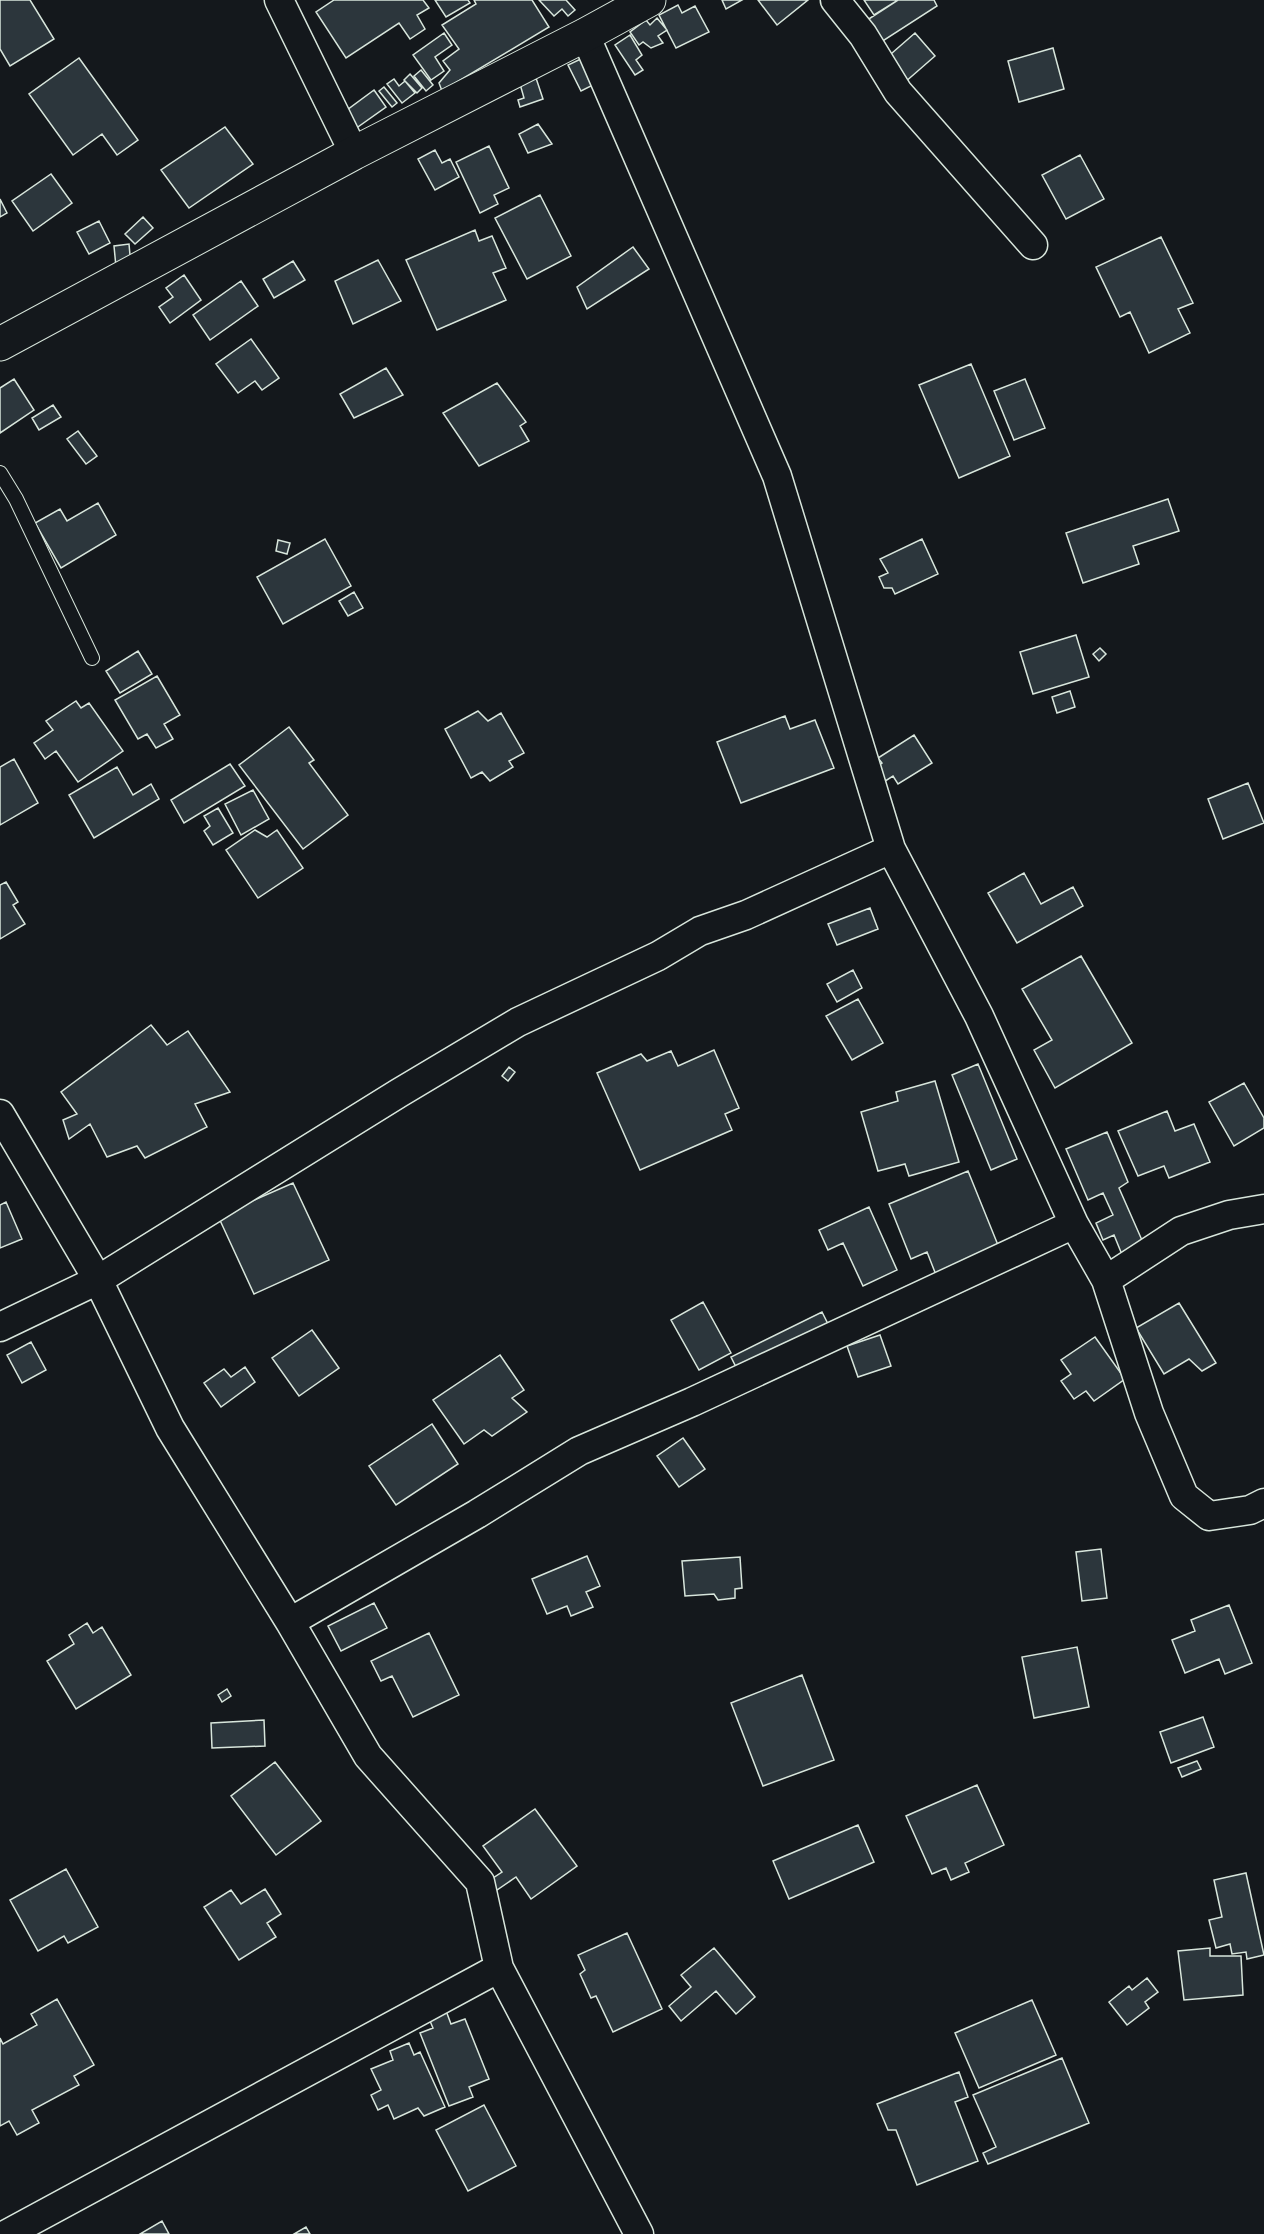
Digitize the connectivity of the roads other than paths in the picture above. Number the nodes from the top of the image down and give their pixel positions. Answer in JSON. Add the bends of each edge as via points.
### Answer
{"nodes":[{"id":1,"x":279,"y":0,"type":"edge"},
{"id":2,"x":649,"y":0,"type":"edge"},
{"id":3,"x":834,"y":0,"type":"edge"},
{"id":4,"x":585,"y":35,"type":"junction"},
{"id":5,"x":354,"y":153,"type":"junction"},
{"id":6,"x":1032,"y":245,"type":"dead end"},
{"id":7,"x":0,"y":344,"type":"edge"},
{"id":8,"x":0,"y":473,"type":"edge"},
{"id":9,"x":92,"y":658,"type":"dead end"},
{"id":10,"x":891,"y":849,"type":"junction"},
{"id":11,"x":0,"y":1114,"type":"edge"},
{"id":12,"x":1264,"y":1209,"type":"edge"},
{"id":13,"x":1074,"y":1224,"type":"junction"},
{"id":14,"x":98,"y":1280,"type":"junction"},
{"id":15,"x":1106,"y":1280,"type":"junction"},
{"id":16,"x":0,"y":1327,"type":"edge"},
{"id":17,"x":1264,"y":1503,"type":"edge"},
{"id":18,"x":290,"y":1622,"type":"junction"},
{"id":19,"x":499,"y":1968,"type":"junction"},
{"id":20,"x":7,"y":2234,"type":"edge"},
{"id":21,"x":639,"y":2234,"type":"edge"}],
"edges":[{"from":1,"to":5,"type":"street"},
{"from":2,"to":4,"type":"main road"},
{"from":3,"to":6,"type":"street","via":[[863,35],[898,92]]},
{"from":4,"to":5,"type":"main road"},
{"from":4,"to":10,"type":"street","via":[[777,476]]},
{"from":5,"to":7,"type":"main road"},
{"from":8,"to":9,"type":"lane"},
{"from":10,"to":13,"type":"street","via":[[979,1016]]},
{"from":10,"to":14,"type":"street","via":[[746,915],[700,931],[649,960],[518,1022]]},
{"from":11,"to":14,"type":"street"},
{"from":12,"to":15,"type":"street","via":[[1229,1215],[1181,1231]]},
{"from":13,"to":15,"type":"street"},
{"from":13,"to":18,"type":"street","via":[[579,1451]]},
{"from":14,"to":16,"type":"street"},
{"from":14,"to":18,"type":"street","via":[[170,1428]]},
{"from":15,"to":17,"type":"street","via":[[1149,1413],[1184,1497],[1209,1515],[1250,1510]]},
{"from":18,"to":19,"type":"street","via":[[368,1756],[480,1882]]},
{"from":19,"to":20,"type":"street"},
{"from":19,"to":21,"type":"street"}]}
